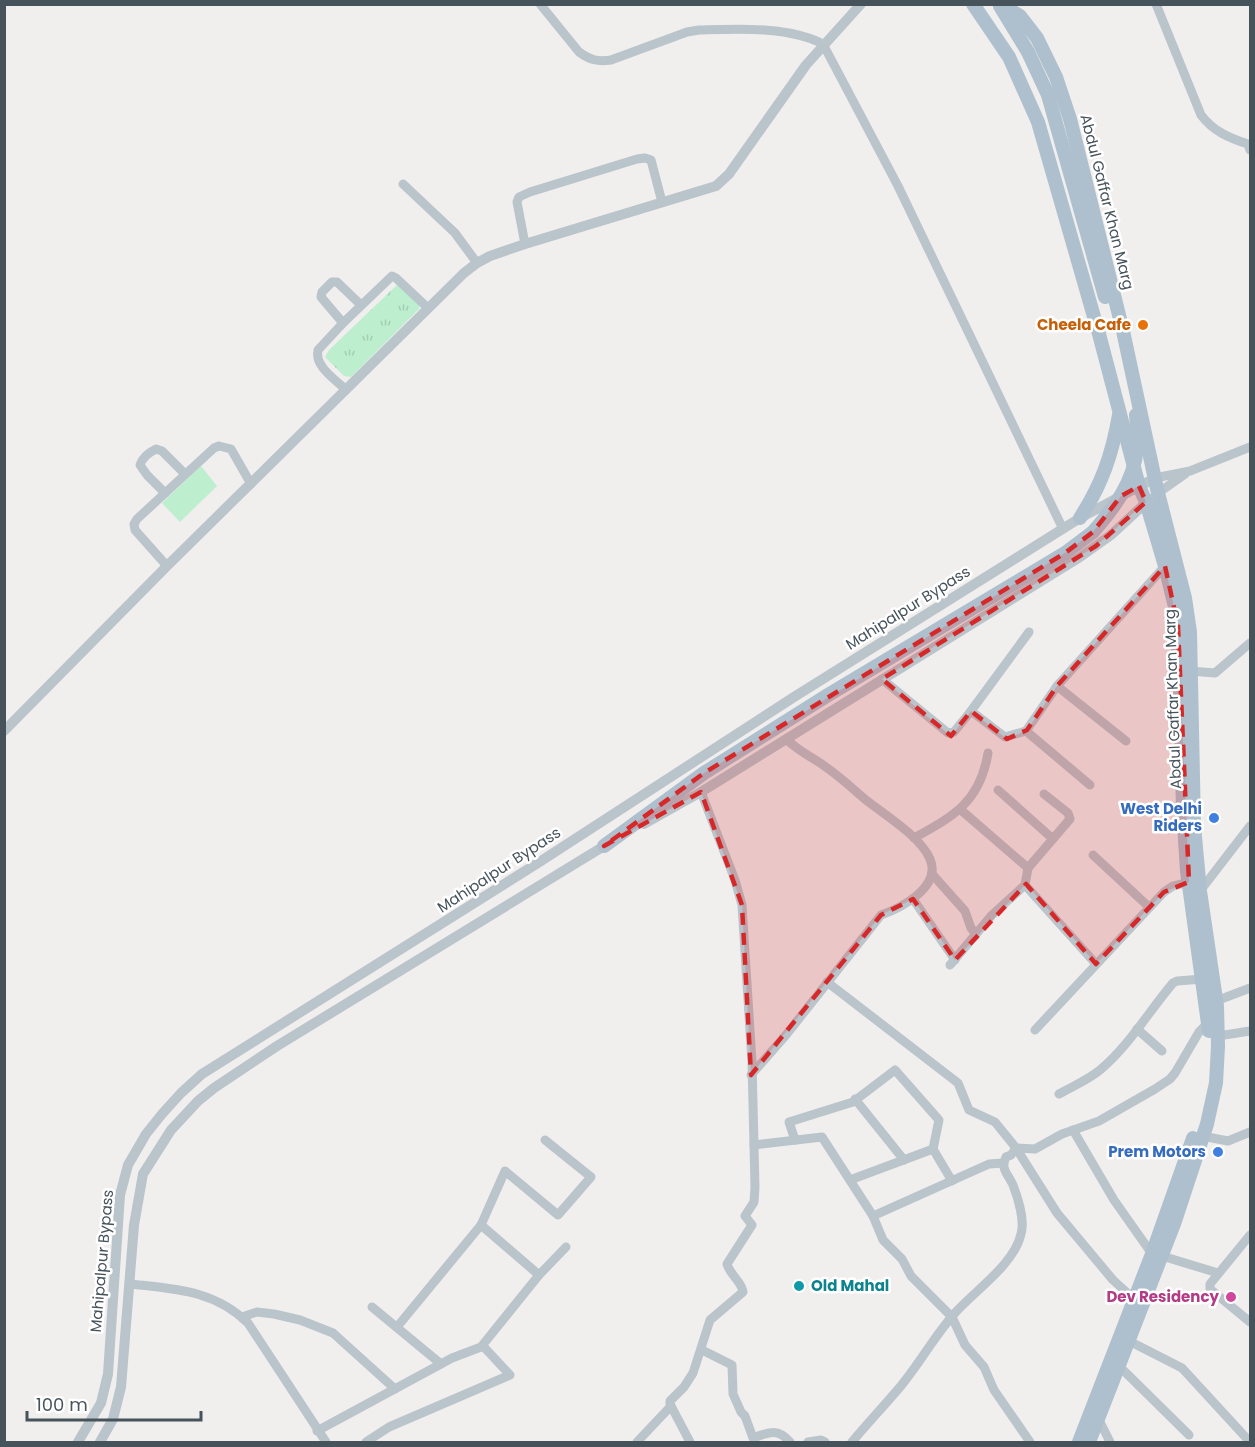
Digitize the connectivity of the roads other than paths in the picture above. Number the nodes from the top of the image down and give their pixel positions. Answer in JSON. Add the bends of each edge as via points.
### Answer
{"nodes":[{"id":1,"x":540,"y":4,"type":"edge"},
{"id":2,"x":861,"y":4,"type":"edge"},
{"id":3,"x":973,"y":4,"type":"edge"},
{"id":4,"x":1000,"y":4,"type":"edge"},
{"id":5,"x":1156,"y":4,"type":"edge"},
{"id":6,"x":823,"y":44,"type":"junction"},
{"id":7,"x":1250,"y":146,"type":"edge"},
{"id":8,"x":403,"y":184,"type":"dead end"},
{"id":9,"x":662,"y":202,"type":"junction"},
{"id":10,"x":525,"y":244,"type":"junction"},
{"id":11,"x":477,"y":263,"type":"junction"},
{"id":12,"x":361,"y":305,"type":"junction"},
{"id":13,"x":428,"y":308,"type":"junction"},
{"id":14,"x":343,"y":323,"type":"junction"},
{"id":15,"x":345,"y":389,"type":"junction"},
{"id":16,"x":1120,"y":410,"type":"junction"},
{"id":17,"x":1251,"y":447,"type":"edge"},
{"id":18,"x":1190,"y":471,"type":"junction"},
{"id":19,"x":186,"y":474,"type":"junction"},
{"id":20,"x":1155,"y":478,"type":"junction"},
{"id":21,"x":251,"y":484,"type":"junction"},
{"id":22,"x":1139,"y":486,"type":"junction"},
{"id":23,"x":165,"y":493,"type":"junction"},
{"id":24,"x":1158,"y":493,"type":"junction"},
{"id":25,"x":1146,"y":502,"type":"junction"},
{"id":26,"x":1080,"y":518,"type":"junction"},
{"id":27,"x":1064,"y":529,"type":"junction"},
{"id":28,"x":167,"y":566,"type":"junction"},
{"id":29,"x":1165,"y":566,"type":"junction"},
{"id":30,"x":1029,"y":632,"type":"dead end"},
{"id":31,"x":1251,"y":643,"type":"edge"},
{"id":32,"x":1190,"y":671,"type":"junction"},
{"id":33,"x":882,"y":679,"type":"junction"},
{"id":34,"x":1057,"y":686,"type":"junction"},
{"id":35,"x":971,"y":711,"type":"junction"},
{"id":36,"x":4,"y":731,"type":"edge"},
{"id":37,"x":1026,"y":731,"type":"junction"},
{"id":38,"x":786,"y":739,"type":"junction"},
{"id":39,"x":1126,"y":741,"type":"dead end"},
{"id":40,"x":988,"y":753,"type":"dead end"},
{"id":41,"x":1090,"y":785,"type":"dead end"},
{"id":42,"x":999,"y":790,"type":"dead end"},
{"id":43,"x":701,"y":792,"type":"junction"},
{"id":44,"x":1044,"y":794,"type":"dead end"},
{"id":45,"x":961,"y":810,"type":"junction"},
{"id":46,"x":1251,"y":826,"type":"edge"},
{"id":47,"x":915,"y":838,"type":"junction"},
{"id":48,"x":1053,"y":839,"type":"junction"},
{"id":49,"x":604,"y":846,"type":"junction"},
{"id":50,"x":1093,"y":855,"type":"dead end"},
{"id":51,"x":1028,"y":868,"type":"junction"},
{"id":52,"x":932,"y":874,"type":"junction"},
{"id":53,"x":1189,"y":882,"type":"junction"},
{"id":54,"x":1025,"y":885,"type":"junction"},
{"id":55,"x":1200,"y":891,"type":"junction"},
{"id":56,"x":913,"y":899,"type":"junction"},
{"id":57,"x":1149,"y":907,"type":"junction"},
{"id":58,"x":976,"y":934,"type":"junction"},
{"id":59,"x":1095,"y":964,"type":"junction"},
{"id":60,"x":1203,"y":980,"type":"junction"},
{"id":61,"x":827,"y":982,"type":"junction"},
{"id":62,"x":1251,"y":988,"type":"edge"},
{"id":63,"x":1216,"y":1001,"type":"junction"},
{"id":64,"x":1137,"y":1029,"type":"junction"},
{"id":65,"x":1035,"y":1030,"type":"dead end"},
{"id":66,"x":1251,"y":1030,"type":"edge"},
{"id":67,"x":1214,"y":1031,"type":"junction"},
{"id":68,"x":1162,"y":1051,"type":"dead end"},
{"id":69,"x":751,"y":1075,"type":"junction"},
{"id":70,"x":1059,"y":1094,"type":"dead end"},
{"id":71,"x":855,"y":1100,"type":"junction"},
{"id":72,"x":1073,"y":1130,"type":"junction"},
{"id":73,"x":1251,"y":1132,"type":"edge"},
{"id":74,"x":1202,"y":1137,"type":"junction"},
{"id":75,"x":545,"y":1140,"type":"dead end"},
{"id":76,"x":795,"y":1140,"type":"junction"},
{"id":77,"x":754,"y":1145,"type":"junction"},
{"id":78,"x":1016,"y":1148,"type":"junction"},
{"id":79,"x":933,"y":1149,"type":"junction"},
{"id":80,"x":904,"y":1160,"type":"junction"},
{"id":81,"x":1003,"y":1163,"type":"junction"},
{"id":82,"x":850,"y":1180,"type":"junction"},
{"id":83,"x":952,"y":1181,"type":"junction"},
{"id":84,"x":873,"y":1215,"type":"junction"},
{"id":85,"x":481,"y":1225,"type":"junction"},
{"id":86,"x":1251,"y":1234,"type":"edge"},
{"id":87,"x":566,"y":1247,"type":"dead end"},
{"id":88,"x":1157,"y":1255,"type":"junction"},
{"id":89,"x":1218,"y":1273,"type":"junction"},
{"id":90,"x":539,"y":1275,"type":"junction"},
{"id":91,"x":130,"y":1284,"type":"junction"},
{"id":92,"x":1134,"y":1299,"type":"junction"},
{"id":93,"x":372,"y":1306,"type":"dead end"},
{"id":94,"x":242,"y":1317,"type":"junction"},
{"id":95,"x":952,"y":1317,"type":"junction"},
{"id":96,"x":1251,"y":1322,"type":"edge"},
{"id":97,"x":398,"y":1327,"type":"junction"},
{"id":98,"x":1129,"y":1341,"type":"junction"},
{"id":99,"x":483,"y":1346,"type":"junction"},
{"id":100,"x":702,"y":1350,"type":"junction"},
{"id":101,"x":441,"y":1364,"type":"junction"},
{"id":102,"x":1119,"y":1366,"type":"junction"},
{"id":103,"x":395,"y":1389,"type":"junction"},
{"id":104,"x":671,"y":1406,"type":"junction"},
{"id":105,"x":1098,"y":1418,"type":"junction"},
{"id":106,"x":317,"y":1431,"type":"junction"},
{"id":107,"x":1189,"y":1435,"type":"dead end"},
{"id":108,"x":1251,"y":1442,"type":"edge"},
{"id":109,"x":78,"y":1443,"type":"edge"},
{"id":110,"x":100,"y":1443,"type":"edge"},
{"id":111,"x":326,"y":1443,"type":"edge"},
{"id":112,"x":366,"y":1443,"type":"edge"},
{"id":113,"x":637,"y":1443,"type":"edge"},
{"id":114,"x":690,"y":1443,"type":"edge"},
{"id":115,"x":790,"y":1443,"type":"edge"},
{"id":116,"x":808,"y":1443,"type":"edge"},
{"id":117,"x":825,"y":1443,"type":"edge"},
{"id":118,"x":852,"y":1443,"type":"edge"},
{"id":119,"x":1030,"y":1443,"type":"edge"},
{"id":120,"x":1079,"y":1443,"type":"edge"},
{"id":121,"x":1089,"y":1443,"type":"edge"},
{"id":122,"x":1110,"y":1443,"type":"edge"}],
"edges":[{"from":1,"to":6,"type":"street","via":[[579,52],[599,62],[699,30],[787,33]]},
{"from":2,"to":6,"type":"street"},
{"from":3,"to":16,"type":"main road","name":"Abdul Gaffar Khan Marg","via":[[1009,57],[1032,103]]},
{"from":4,"to":20,"type":"main road","name":"Abdul Gaffar Khan Marg","via":[[1020,16],[1037,38],[1070,119]]},
{"from":4,"to":49,"type":"main road","bridge":true,"via":[[1048,95],[1125,366],[1136,415],[1137,450],[1129,480],[1115,508],[1093,532],[1065,553],[704,773]]},
{"from":5,"to":7,"type":"street","via":[[1201,116],[1212,128]]},
{"from":6,"to":9,"type":"street","via":[[722,181],[707,190]]},
{"from":6,"to":27,"type":"street","via":[[898,186]]},
{"from":8,"to":11,"type":"street","via":[[455,232]]},
{"from":9,"to":10,"type":"street"},
{"from":9,"to":10,"type":"street","via":[[651,160],[637,159],[519,197]]},
{"from":10,"to":11,"type":"street"},
{"from":11,"to":13,"type":"street"},
{"from":12,"to":13,"type":"street","via":[[392,276]]},
{"from":12,"to":14,"type":"street"},
{"from":12,"to":14,"type":"street","via":[[337,282],[332,282],[321,297]]},
{"from":13,"to":15,"type":"street"},
{"from":14,"to":15,"type":"street","via":[[316,355],[319,364]]},
{"from":15,"to":21,"type":"street"},
{"from":16,"to":22,"type":"main road","name":"Abdul Gaffar Khan Marg"},
{"from":16,"to":26,"type":"main road","via":[[1106,471]]},
{"from":17,"to":18,"type":"street"},
{"from":18,"to":20,"type":"street"},
{"from":18,"to":24,"type":"street"},
{"from":19,"to":21,"type":"street","via":[[219,447],[231,449]]},
{"from":19,"to":23,"type":"street"},
{"from":19,"to":23,"type":"street","via":[[162,451],[152,450],[140,465]]},
{"from":20,"to":22,"type":"street","name":"Mahipalpur Bypass"},
{"from":20,"to":24,"type":"main road","name":"Abdul Gaffar Khan Marg"},
{"from":21,"to":28,"type":"street"},
{"from":22,"to":25,"type":"main road","name":"Abdul Gaffar Khan Marg"},
{"from":22,"to":26,"type":"street","name":"Mahipalpur Bypass"},
{"from":23,"to":28,"type":"street","via":[[134,524]]},
{"from":24,"to":25,"type":"street","name":"Mahipalpur Bypass"},
{"from":24,"to":32,"type":"main road","name":"Abdul Gaffar Khan Marg","via":[[1188,609]]},
{"from":25,"to":29,"type":"main road","name":"Abdul Gaffar Khan Marg"},
{"from":25,"to":33,"type":"street","name":"Mahipalpur Bypass","via":[[1080,557]]},
{"from":26,"to":27,"type":"street","name":"Mahipalpur Bypass"},
{"from":27,"to":109,"type":"street","name":"Mahipalpur Bypass","via":[[221,1061],[181,1092],[146,1134],[128,1165],[120,1195],[108,1374],[101,1403]]},
{"from":28,"to":36,"type":"street"},
{"from":29,"to":34,"type":"street"},
{"from":29,"to":53,"type":"main road","name":"Abdul Gaffar Khan Marg","via":[[1178,626]]},
{"from":30,"to":35,"type":"street"},
{"from":31,"to":32,"type":"street","via":[[1215,673]]},
{"from":32,"to":55,"type":"main road","name":"Abdul Gaffar Khan Marg","via":[[1194,826]]},
{"from":33,"to":35,"type":"street","via":[[948,733],[954,732]]},
{"from":33,"to":38,"type":"street","name":"Mahipalpur Bypass"},
{"from":34,"to":37,"type":"street"},
{"from":34,"to":39,"type":"street"},
{"from":35,"to":37,"type":"street","via":[[1005,737]]},
{"from":37,"to":41,"type":"street"},
{"from":38,"to":43,"type":"street","name":"Mahipalpur Bypass"},
{"from":38,"to":47,"type":"street"},
{"from":40,"to":45,"type":"street","via":[[981,779]]},
{"from":42,"to":48,"type":"street"},
{"from":43,"to":49,"type":"street","name":"Mahipalpur Bypass"},
{"from":43,"to":69,"type":"street","via":[[742,905]]},
{"from":44,"to":48,"type":"street","via":[[1070,817]]},
{"from":45,"to":47,"type":"street"},
{"from":45,"to":51,"type":"street"},
{"from":46,"to":55,"type":"street"},
{"from":47,"to":52,"type":"street","via":[[929,856]]},
{"from":48,"to":51,"type":"street"},
{"from":49,"to":91,"type":"street","name":"Mahipalpur Bypass","via":[[277,1046],[198,1101],[171,1130],[144,1174],[134,1225]]},
{"from":50,"to":57,"type":"street"},
{"from":51,"to":54,"type":"street"},
{"from":52,"to":56,"type":"street"},
{"from":52,"to":58,"type":"street","via":[[965,911]]},
{"from":53,"to":57,"type":"street","via":[[1173,886]]},
{"from":53,"to":60,"type":"main road","name":"Abdul Gaffar Khan Marg"},
{"from":54,"to":58,"type":"street"},
{"from":54,"to":59,"type":"street"},
{"from":55,"to":63,"type":"main road","name":"Abdul Gaffar Khan Marg"},
{"from":56,"to":58,"type":"street","via":[[953,962]]},
{"from":56,"to":61,"type":"street","via":[[881,915]]},
{"from":57,"to":59,"type":"street"},
{"from":59,"to":65,"type":"street"},
{"from":60,"to":64,"type":"street","via":[[1173,983]]},
{"from":60,"to":67,"type":"main road","name":"Abdul Gaffar Khan Marg"},
{"from":61,"to":69,"type":"street"},
{"from":61,"to":78,"type":"street","via":[[958,1083],[969,1110],[995,1122]]},
{"from":62,"to":63,"type":"street"},
{"from":63,"to":67,"type":"main road","name":"Abdul Gaffar Khan Marg"},
{"from":64,"to":68,"type":"street"},
{"from":64,"to":70,"type":"street","via":[[1102,1069]]},
{"from":66,"to":67,"type":"street"},
{"from":67,"to":72,"type":"street","via":[[1204,1027],[1199,1032],[1170,1079],[1099,1121]]},
{"from":67,"to":74,"type":"main road","name":"Abdul Gaffar Khan Marg","via":[[1216,1083]]},
{"from":67,"to":88,"type":"main road","name":"Abdul Gaffar Khan Marg","via":[[1203,1106]]},
{"from":69,"to":77,"type":"street"},
{"from":71,"to":76,"type":"street","via":[[789,1122]]},
{"from":71,"to":79,"type":"street","via":[[895,1070],[939,1120]]},
{"from":71,"to":80,"type":"street"},
{"from":72,"to":78,"type":"street","via":[[1035,1149]]},
{"from":72,"to":88,"type":"street","via":[[1114,1200]]},
{"from":73,"to":74,"type":"street","via":[[1228,1141]]},
{"from":74,"to":88,"type":"main road","name":"Abdul Gaffar Khan Marg"},
{"from":75,"to":85,"type":"street","via":[[591,1177],[558,1215],[505,1171]]},
{"from":76,"to":77,"type":"street"},
{"from":76,"to":82,"type":"street","via":[[822,1137]]},
{"from":77,"to":100,"type":"street","via":[[755,1196],[744,1216],[752,1225],[727,1264],[743,1291],[710,1320]]},
{"from":78,"to":81,"type":"street"},
{"from":78,"to":92,"type":"street","via":[[1057,1213]]},
{"from":79,"to":80,"type":"street"},
{"from":79,"to":83,"type":"street"},
{"from":80,"to":82,"type":"street"},
{"from":81,"to":83,"type":"street","via":[[989,1164]]},
{"from":81,"to":95,"type":"street","via":[[1013,1186],[1021,1235],[1009,1258]]},
{"from":82,"to":84,"type":"street"},
{"from":83,"to":84,"type":"street"},
{"from":84,"to":95,"type":"street","via":[[883,1240],[902,1259],[911,1276]]},
{"from":85,"to":90,"type":"street"},
{"from":85,"to":97,"type":"street"},
{"from":86,"to":89,"type":"street"},
{"from":87,"to":90,"type":"street"},
{"from":88,"to":89,"type":"street"},
{"from":88,"to":92,"type":"main road","name":"Abdul Gaffar Khan Marg"},
{"from":88,"to":98,"type":"main road","name":"Abdul Gaffar Khan Marg"},
{"from":89,"to":96,"type":"street","via":[[1210,1289]]},
{"from":90,"to":99,"type":"street"},
{"from":91,"to":94,"type":"street","via":[[194,1293],[226,1304]]},
{"from":91,"to":110,"type":"street","name":"Mahipalpur Bypass","via":[[121,1387],[113,1419]]},
{"from":92,"to":120,"type":"main road","name":"Abdul Gaffar Khan Marg"},
{"from":93,"to":97,"type":"street"},
{"from":94,"to":103,"type":"street","via":[[257,1312],[274,1314],[333,1333]]},
{"from":94,"to":106,"type":"street"},
{"from":95,"to":118,"type":"street"},
{"from":95,"to":119,"type":"street","via":[[965,1345],[984,1367],[994,1390]]},
{"from":97,"to":101,"type":"street"},
{"from":98,"to":102,"type":"main road","name":"Abdul Gaffar Khan Marg"},
{"from":98,"to":108,"type":"street","via":[[1182,1368]]},
{"from":99,"to":101,"type":"street"},
{"from":99,"to":112,"type":"street","via":[[510,1375],[389,1427]]},
{"from":100,"to":104,"type":"street","via":[[691,1377],[673,1397]]},
{"from":100,"to":115,"type":"street","via":[[732,1365],[733,1394],[753,1438],[772,1431],[781,1433]]},
{"from":101,"to":103,"type":"street"},
{"from":102,"to":105,"type":"main road","name":"Abdul Gaffar Khan Marg"},
{"from":102,"to":107,"type":"street"},
{"from":103,"to":106,"type":"street"},
{"from":104,"to":113,"type":"street"},
{"from":104,"to":114,"type":"street"},
{"from":105,"to":121,"type":"main road","name":"Abdul Gaffar Khan Marg"},
{"from":105,"to":122,"type":"street"},
{"from":106,"to":111,"type":"street"},
{"from":116,"to":117,"type":"street"}]}
